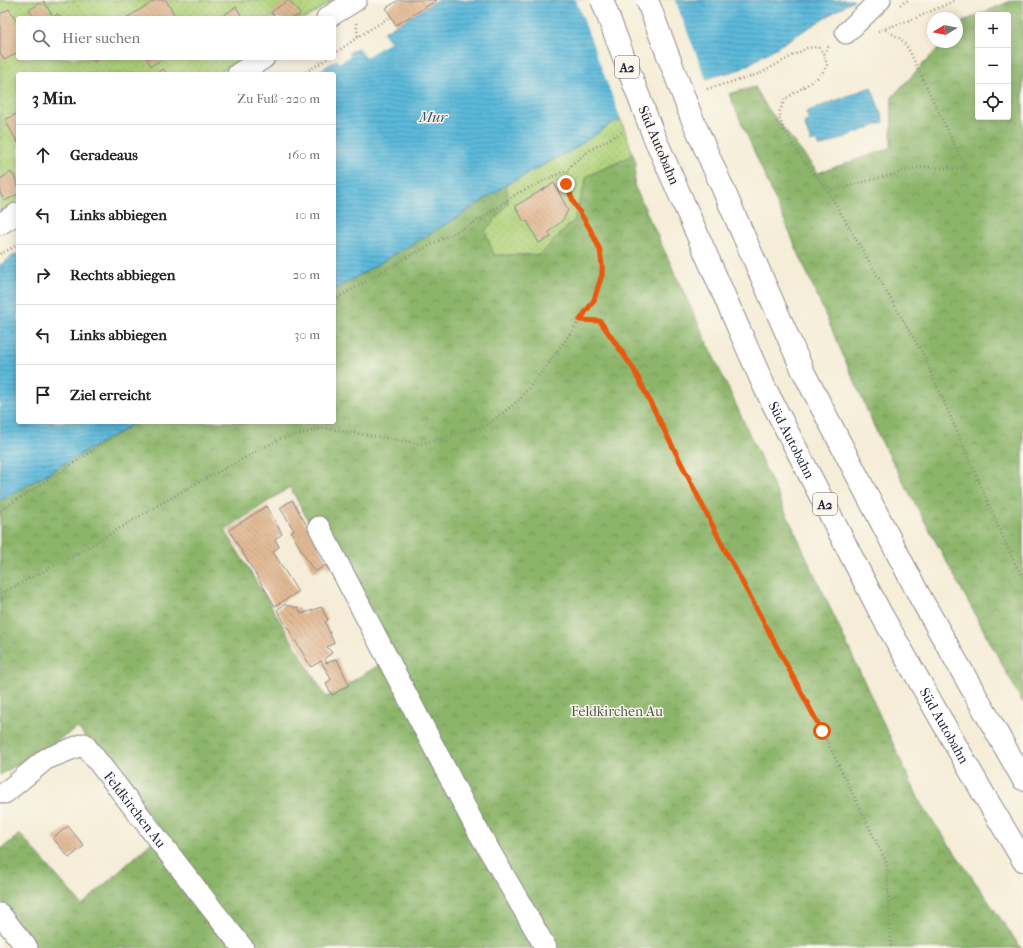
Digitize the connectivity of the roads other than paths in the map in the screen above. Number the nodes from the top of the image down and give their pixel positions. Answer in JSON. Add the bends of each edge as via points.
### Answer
{"nodes":[{"id":1,"x":356,"y":0,"type":"edge"},
{"id":2,"x":602,"y":0,"type":"edge"},
{"id":3,"x":647,"y":0,"type":"edge"},
{"id":4,"x":880,"y":0,"type":"edge"},
{"id":5,"x":330,"y":16,"type":"edge"},
{"id":6,"x":837,"y":40,"type":"dead end"},
{"id":7,"x":261,"y":60,"type":"edge"},
{"id":8,"x":241,"y":72,"type":"edge"},
{"id":9,"x":16,"y":214,"type":"edge"},
{"id":10,"x":0,"y":224,"type":"edge"},
{"id":11,"x":318,"y":527,"type":"dead end"},
{"id":12,"x":1023,"y":779,"type":"edge"},
{"id":13,"x":5,"y":793,"type":"dead end"},
{"id":14,"x":1023,"y":860,"type":"edge"},
{"id":15,"x":0,"y":914,"type":"edge"},
{"id":16,"x":27,"y":948,"type":"edge"},
{"id":17,"x":244,"y":948,"type":"edge"},
{"id":18,"x":546,"y":948,"type":"edge"}],
"edges":[{"from":1,"to":5,"type":"street"},
{"from":2,"to":14,"type":"highway","name":"Süd Autobahn","number":"A2","bridge":true,"via":[[653,134],[768,393],[880,612]]},
{"from":3,"to":12,"type":"highway","bridge":true,"via":[[691,116],[803,371],[920,597]]},
{"from":4,"to":6,"type":"street"},
{"from":7,"to":8,"type":"street"},
{"from":9,"to":10,"type":"street"},
{"from":11,"to":18,"type":"street","via":[[474,824]]},
{"from":13,"to":17,"type":"street","name":"Feldkirchen Au","via":[[46,760],[84,744]]},
{"from":15,"to":16,"type":"street"}]}
